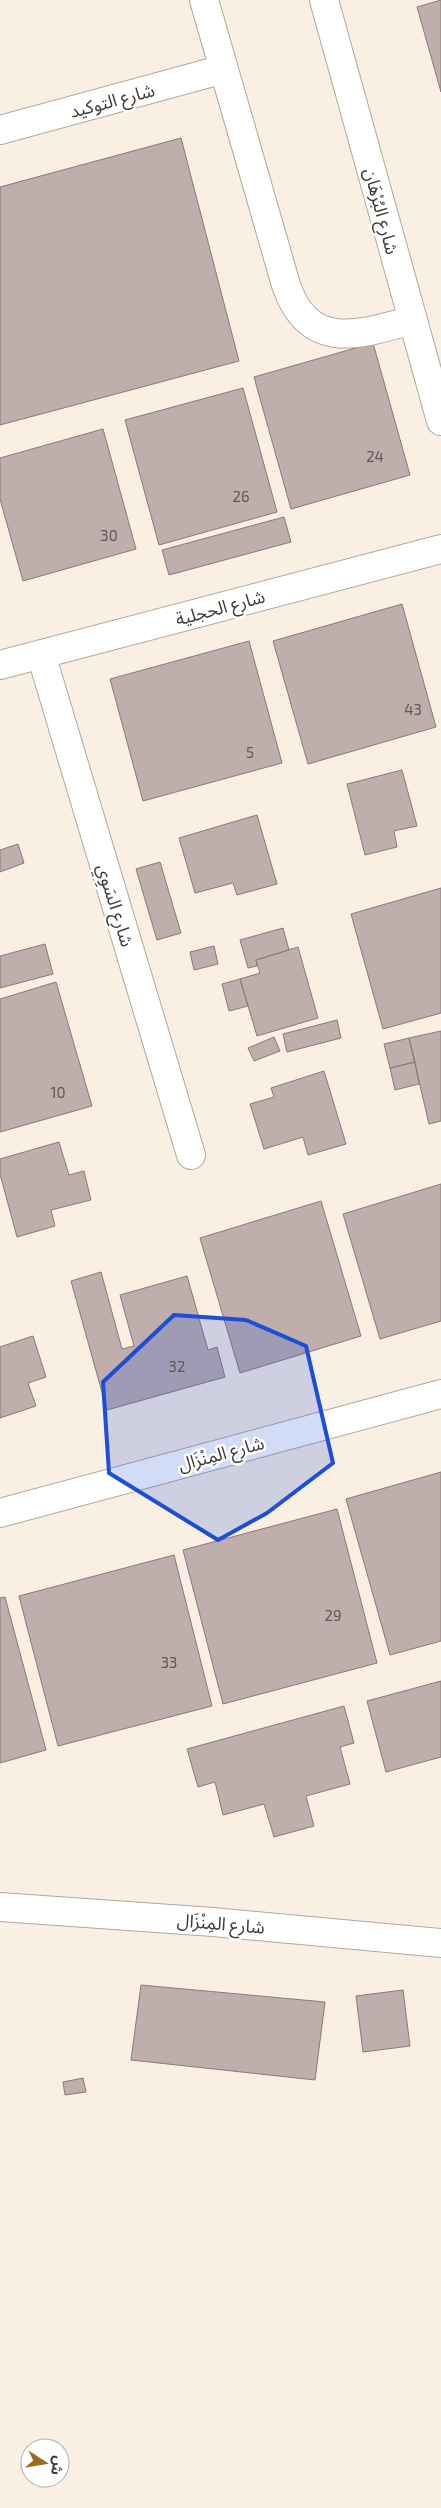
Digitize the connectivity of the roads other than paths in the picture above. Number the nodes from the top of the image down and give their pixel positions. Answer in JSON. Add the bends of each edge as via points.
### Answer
{"nodes":[{"id":1,"x":204,"y":0,"type":"edge"},
{"id":2,"x":324,"y":0,"type":"edge"},
{"id":3,"x":224,"y":69,"type":"junction"},
{"id":4,"x":0,"y":130,"type":"edge"},
{"id":5,"x":412,"y":320,"type":"junction"},
{"id":6,"x":441,"y":421,"type":"edge"},
{"id":7,"x":441,"y":549,"type":"edge"},
{"id":8,"x":41,"y":654,"type":"junction"},
{"id":9,"x":0,"y":665,"type":"edge"},
{"id":10,"x":191,"y":1156,"type":"dead end"},
{"id":11,"x":441,"y":1394,"type":"edge"},
{"id":12,"x":0,"y":1513,"type":"edge"},
{"id":13,"x":0,"y":1907,"type":"edge"},
{"id":14,"x":441,"y":1943,"type":"edge"}],
"edges":[{"from":1,"to":3,"type":"street"},
{"from":2,"to":5,"type":"street","name":"شارع البُرْهَان"},
{"from":3,"to":4,"type":"street","name":"شارع التوكيد"},
{"from":3,"to":5,"type":"street","via":[[286,285],[300,313],[326,332],[342,335]]},
{"from":5,"to":6,"type":"street","name":"شارع البُرْهَان"},
{"from":7,"to":8,"type":"street","name":"شارع الحجلية"},
{"from":8,"to":9,"type":"street","name":"شارع الحجلية"},
{"from":8,"to":10,"type":"street","name":"شارع السَوِي"},
{"from":11,"to":12,"type":"street","name":"شارع المِنْزَال"},
{"from":13,"to":14,"type":"street","name":"شارع المِنْزَال"}]}
